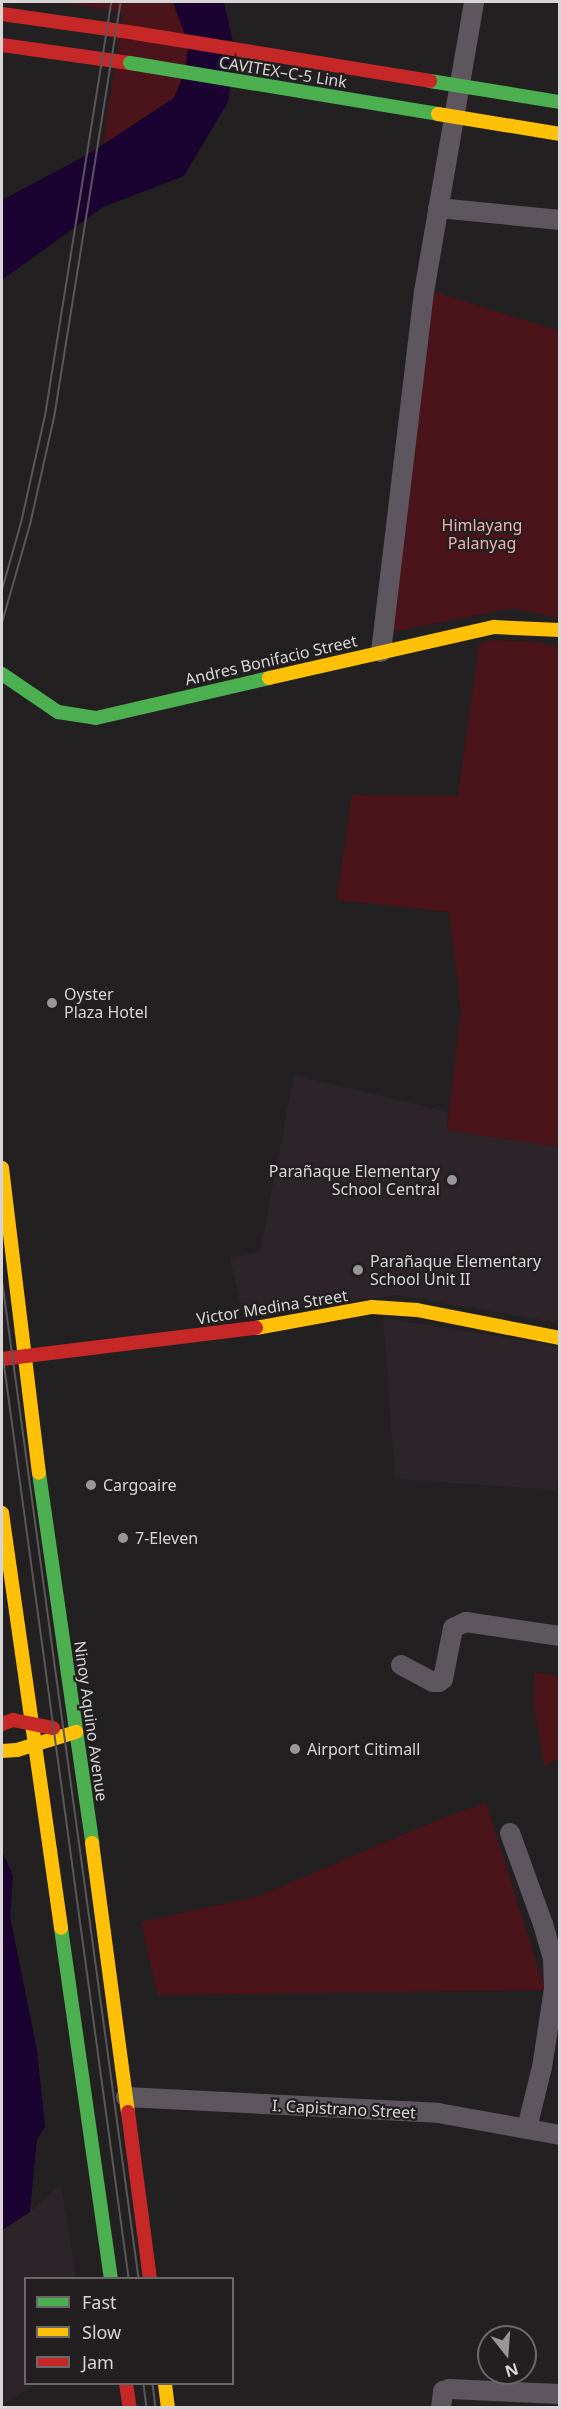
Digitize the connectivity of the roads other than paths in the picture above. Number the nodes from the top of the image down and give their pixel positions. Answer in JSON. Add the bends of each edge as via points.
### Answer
{"nodes":[{"id":1,"x":474,"y":2,"type":"edge"},
{"id":2,"x":2,"y":14,"type":"edge"},
{"id":3,"x":2,"y":45,"type":"edge"},
{"id":4,"x":560,"y":102,"type":"edge"},
{"id":5,"x":560,"y":134,"type":"edge"},
{"id":6,"x":438,"y":208,"type":"junction"},
{"id":7,"x":560,"y":220,"type":"edge"},
{"id":8,"x":560,"y":630,"type":"edge"},
{"id":9,"x":381,"y":652,"type":"junction"},
{"id":10,"x":2,"y":674,"type":"edge"},
{"id":11,"x":2,"y":1167,"type":"edge"},
{"id":12,"x":560,"y":1338,"type":"edge"},
{"id":13,"x":2,"y":1345,"type":"edge"},
{"id":14,"x":25,"y":1356,"type":"junction"},
{"id":15,"x":2,"y":1359,"type":"edge"},
{"id":16,"x":2,"y":1513,"type":"edge"},
{"id":17,"x":560,"y":1636,"type":"edge"},
{"id":18,"x":401,"y":1665,"type":"dead end"},
{"id":19,"x":2,"y":1724,"type":"edge"},
{"id":20,"x":31,"y":1724,"type":"junction"},
{"id":21,"x":76,"y":1732,"type":"junction"},
{"id":22,"x":34,"y":1745,"type":"junction"},
{"id":23,"x":2,"y":1751,"type":"edge"},
{"id":24,"x":510,"y":1833,"type":"dead end"},
{"id":25,"x":126,"y":2097,"type":"junction"},
{"id":26,"x":528,"y":2128,"type":"junction"},
{"id":27,"x":560,"y":2135,"type":"edge"},
{"id":28,"x":111,"y":2277,"type":"edge"},
{"id":29,"x":150,"y":2277,"type":"edge"},
{"id":30,"x":126,"y":2385,"type":"edge"},
{"id":31,"x":165,"y":2385,"type":"edge"},
{"id":32,"x":560,"y":2394,"type":"edge"},
{"id":33,"x":442,"y":2399,"type":"edge"},
{"id":34,"x":130,"y":2408,"type":"edge"},
{"id":35,"x":168,"y":2408,"type":"edge"}],
"edges":[{"from":1,"to":6,"type":"street"},
{"from":2,"to":4,"type":"main road","name":"CAVITEX–C-5 Link","bridge":true},
{"from":3,"to":5,"type":"main road","name":"CAVITEX–C-5 Link","bridge":true},
{"from":6,"to":7,"type":"street"},
{"from":6,"to":9,"type":"street","via":[[424,292]]},
{"from":8,"to":9,"type":"main road","name":"Andres Bonifacio Street","via":[[494,627]]},
{"from":9,"to":10,"type":"main road","name":"Andres Bonifacio Street","via":[[96,718],[58,712]]},
{"from":11,"to":14,"type":"main road","name":"Ninoy Aquino Avenue"},
{"from":12,"to":14,"type":"main road","name":"Victor Medina Street","via":[[417,1310],[372,1307],[222,1334]]},
{"from":13,"to":14,"type":"main road"},
{"from":14,"to":15,"type":"main road","name":"Victor Medina Street"},
{"from":14,"to":21,"type":"main road","name":"Ninoy Aquino Avenue"},
{"from":16,"to":20,"type":"main road"},
{"from":17,"to":18,"type":"street","via":[[466,1622],[453,1628],[439,1682]]},
{"from":19,"to":20,"type":"main road","via":[[13,1720]]},
{"from":20,"to":21,"type":"main road"},
{"from":20,"to":22,"type":"main road"},
{"from":21,"to":22,"type":"main road"},
{"from":21,"to":25,"type":"main road","name":"Ninoy Aquino Avenue"},
{"from":22,"to":23,"type":"main road"},
{"from":22,"to":28,"type":"main road"},
{"from":24,"to":26,"type":"street","via":[[553,1959],[554,1989],[546,2047]]},
{"from":25,"to":26,"type":"street","name":"I. Capistrano Street","via":[[438,2113]]},
{"from":25,"to":29,"type":"main road","name":"Ninoy Aquino Avenue"},
{"from":26,"to":27,"type":"street","name":"I. Capistrano Street"},
{"from":30,"to":34,"type":"main road"},
{"from":31,"to":35,"type":"main road"},
{"from":32,"to":33,"type":"street","via":[[449,2389]]}]}
